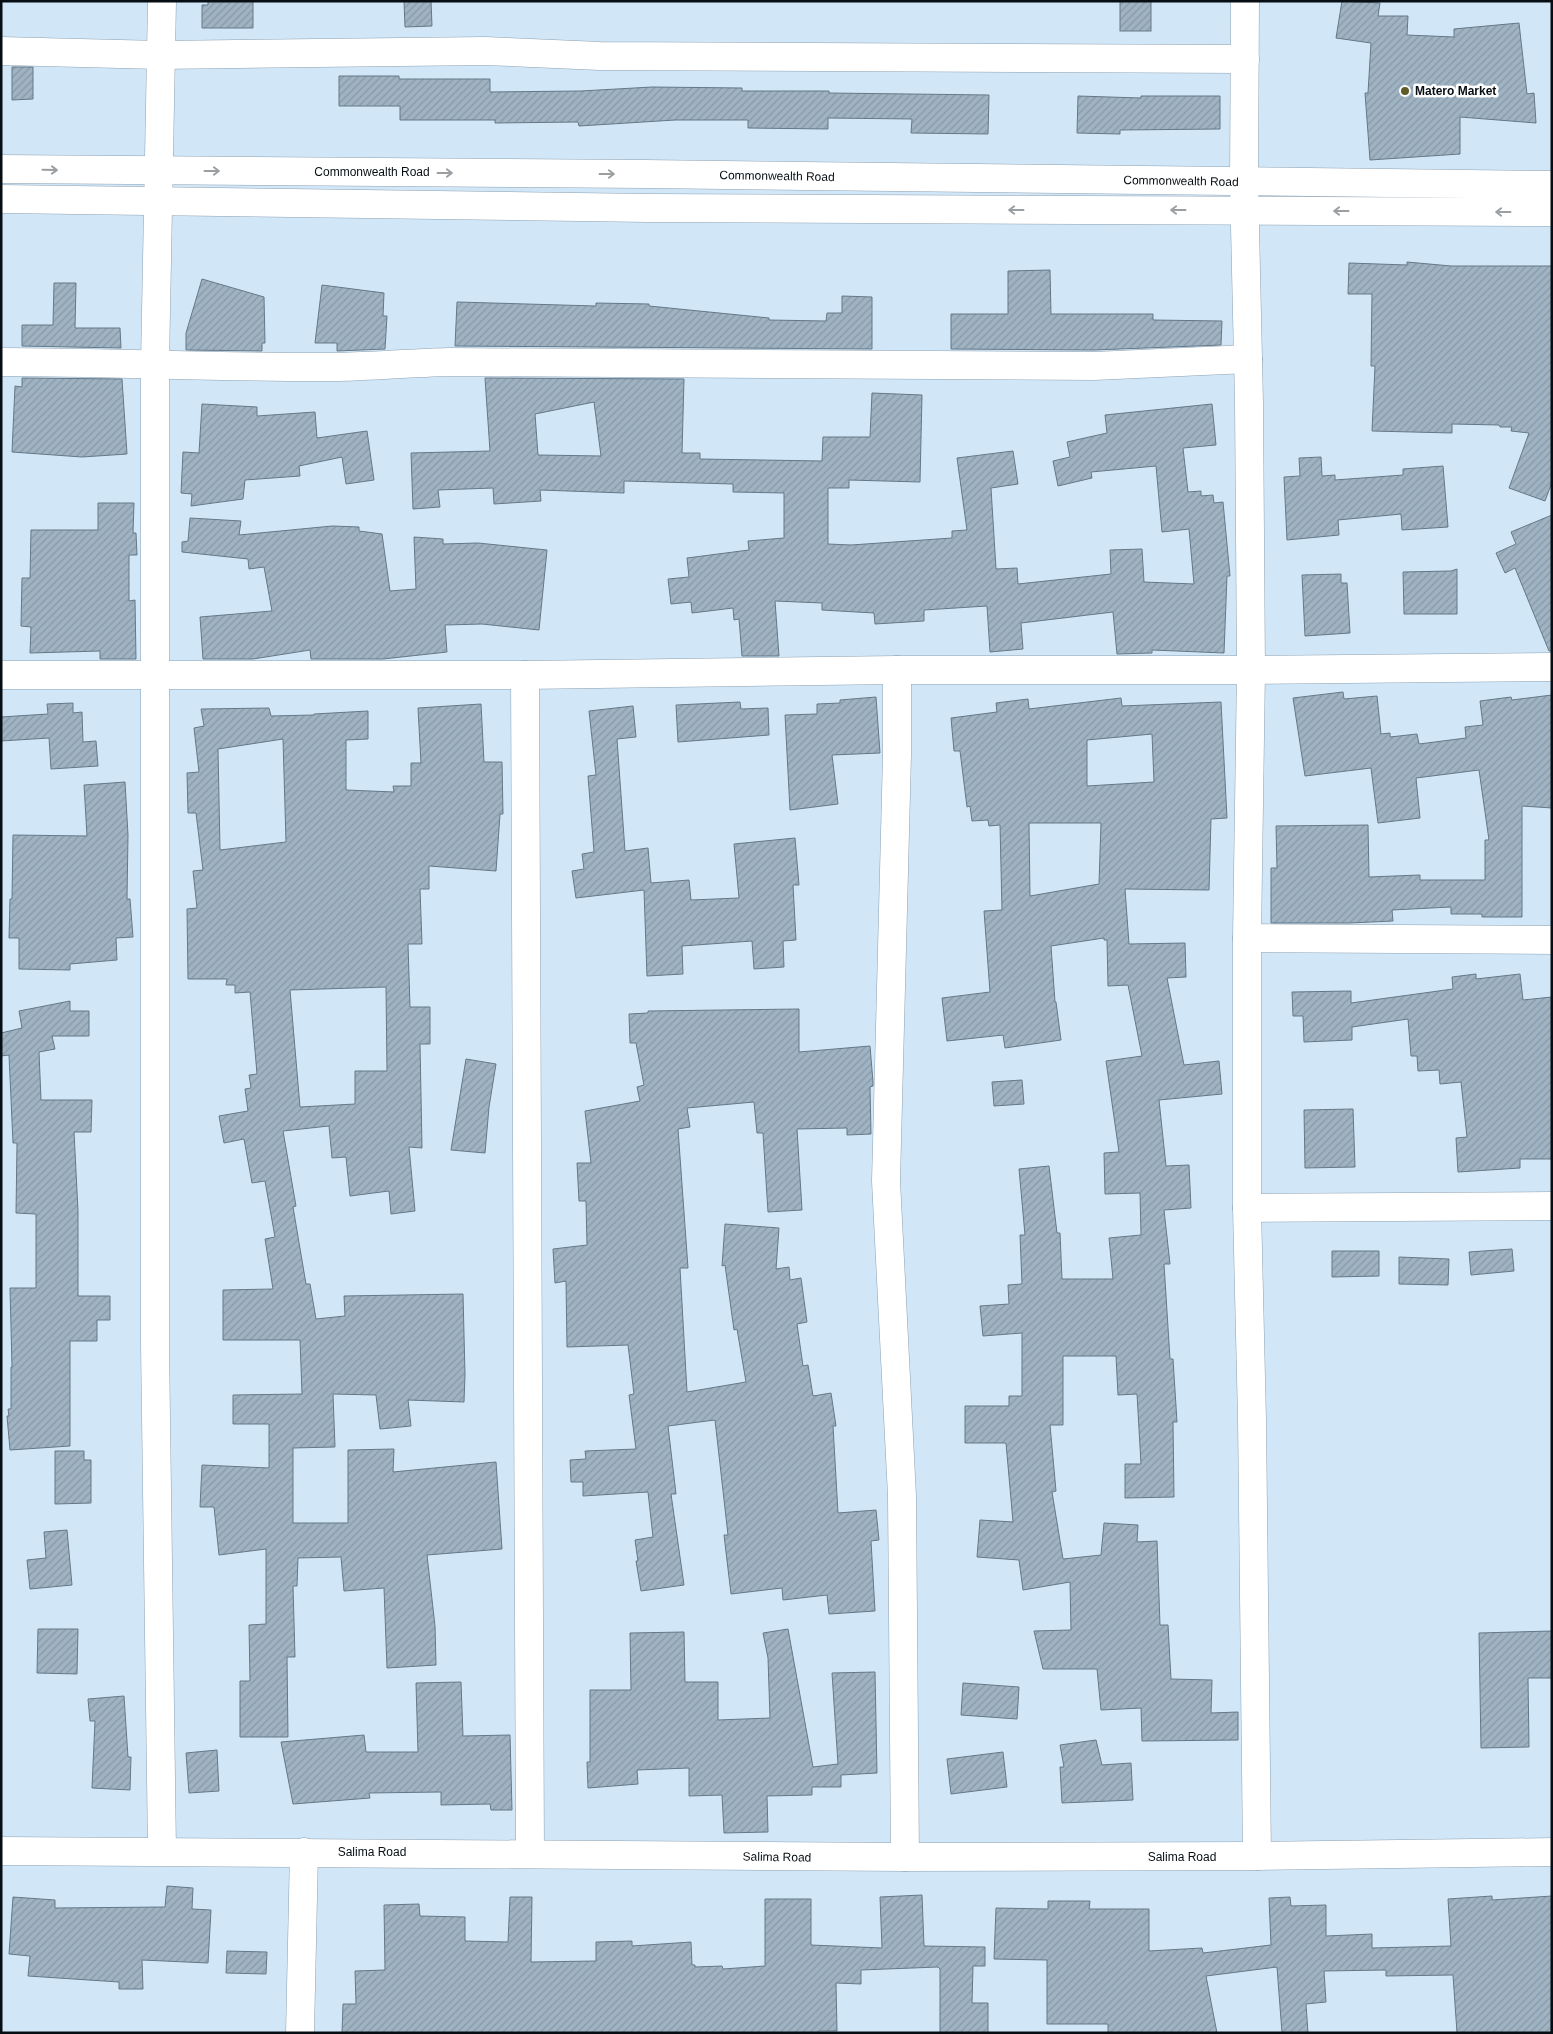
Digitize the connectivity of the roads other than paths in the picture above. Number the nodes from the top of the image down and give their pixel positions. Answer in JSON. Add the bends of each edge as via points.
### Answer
{"nodes":[{"id":1,"x":162,"y":1,"type":"edge"},
{"id":2,"x":1246,"y":1,"type":"edge"},
{"id":3,"x":1,"y":51,"type":"edge"},
{"id":4,"x":160,"y":55,"type":"junction"},
{"id":5,"x":1245,"y":60,"type":"junction"},
{"id":6,"x":1,"y":169,"type":"edge"},
{"id":7,"x":158,"y":171,"type":"junction"},
{"id":8,"x":1244,"y":182,"type":"junction"},
{"id":9,"x":1552,"y":185,"type":"edge"},
{"id":10,"x":1,"y":199,"type":"edge"},
{"id":11,"x":157,"y":201,"type":"junction"},
{"id":12,"x":1244,"y":210,"type":"junction"},
{"id":13,"x":1552,"y":212,"type":"edge"},
{"id":14,"x":1248,"y":359,"type":"junction"},
{"id":15,"x":1,"y":362,"type":"edge"},
{"id":16,"x":155,"y":364,"type":"junction"},
{"id":17,"x":1552,"y":667,"type":"edge"},
{"id":18,"x":897,"y":670,"type":"junction"},
{"id":19,"x":1250,"y":670,"type":"junction"},
{"id":20,"x":525,"y":674,"type":"junction"},
{"id":21,"x":1,"y":675,"type":"edge"},
{"id":22,"x":155,"y":676,"type":"junction"},
{"id":23,"x":1247,"y":938,"type":"junction"},
{"id":24,"x":1552,"y":940,"type":"edge"},
{"id":25,"x":1552,"y":1206,"type":"edge"},
{"id":26,"x":1247,"y":1208,"type":"junction"},
{"id":27,"x":1,"y":1851,"type":"edge"},
{"id":28,"x":162,"y":1851,"type":"junction"},
{"id":29,"x":304,"y":1852,"type":"junction"},
{"id":30,"x":1552,"y":1852,"type":"edge"},
{"id":31,"x":530,"y":1854,"type":"junction"},
{"id":32,"x":1257,"y":1856,"type":"junction"},
{"id":33,"x":905,"y":1857,"type":"junction"},
{"id":34,"x":300,"y":2033,"type":"edge"}],
"edges":[{"from":1,"to":4,"type":"street"},
{"from":2,"to":5,"type":"street"},
{"from":3,"to":4,"type":"street"},
{"from":4,"to":5,"type":"street","via":[[484,51],[600,56]]},
{"from":4,"to":7,"type":"street"},
{"from":5,"to":8,"type":"street"},
{"from":6,"to":7,"type":"street","name":"Commonwealth Road","one_way":true},
{"from":7,"to":8,"type":"street","name":"Commonwealth Road","one_way":true},
{"from":7,"to":11,"type":"street"},
{"from":8,"to":9,"type":"street","name":"Commonwealth Road"},
{"from":8,"to":12,"type":"street"},
{"from":10,"to":11,"type":"street"},
{"from":12,"to":11,"type":"street","one_way":true,"via":[[648,208]]},
{"from":11,"to":16,"type":"street"},
{"from":13,"to":12,"type":"street","one_way":true},
{"from":12,"to":14,"type":"street"},
{"from":14,"to":16,"type":"street","via":[[1094,366],[449,362],[340,367]]},
{"from":14,"to":19,"type":"street"},
{"from":15,"to":16,"type":"street"},
{"from":16,"to":22,"type":"street"},
{"from":17,"to":19,"type":"street"},
{"from":18,"to":19,"type":"street"},
{"from":18,"to":20,"type":"street"},
{"from":18,"to":33,"type":"street","via":[[886,1181],[902,1496]]},
{"from":19,"to":23,"type":"street"},
{"from":20,"to":22,"type":"street"},
{"from":20,"to":31,"type":"street"},
{"from":21,"to":22,"type":"street"},
{"from":22,"to":28,"type":"street","via":[[155,1345]]},
{"from":23,"to":24,"type":"street"},
{"from":23,"to":26,"type":"street"},
{"from":25,"to":26,"type":"street"},
{"from":26,"to":32,"type":"street"},
{"from":27,"to":28,"type":"street","name":"Salima Road"},
{"from":28,"to":29,"type":"street","name":"Salima Road"},
{"from":29,"to":31,"type":"street","name":"Salima Road"},
{"from":29,"to":34,"type":"street"},
{"from":30,"to":32,"type":"street","name":"Salima Road"},
{"from":31,"to":33,"type":"street","name":"Salima Road"},
{"from":32,"to":33,"type":"street","name":"Salima Road"}]}
